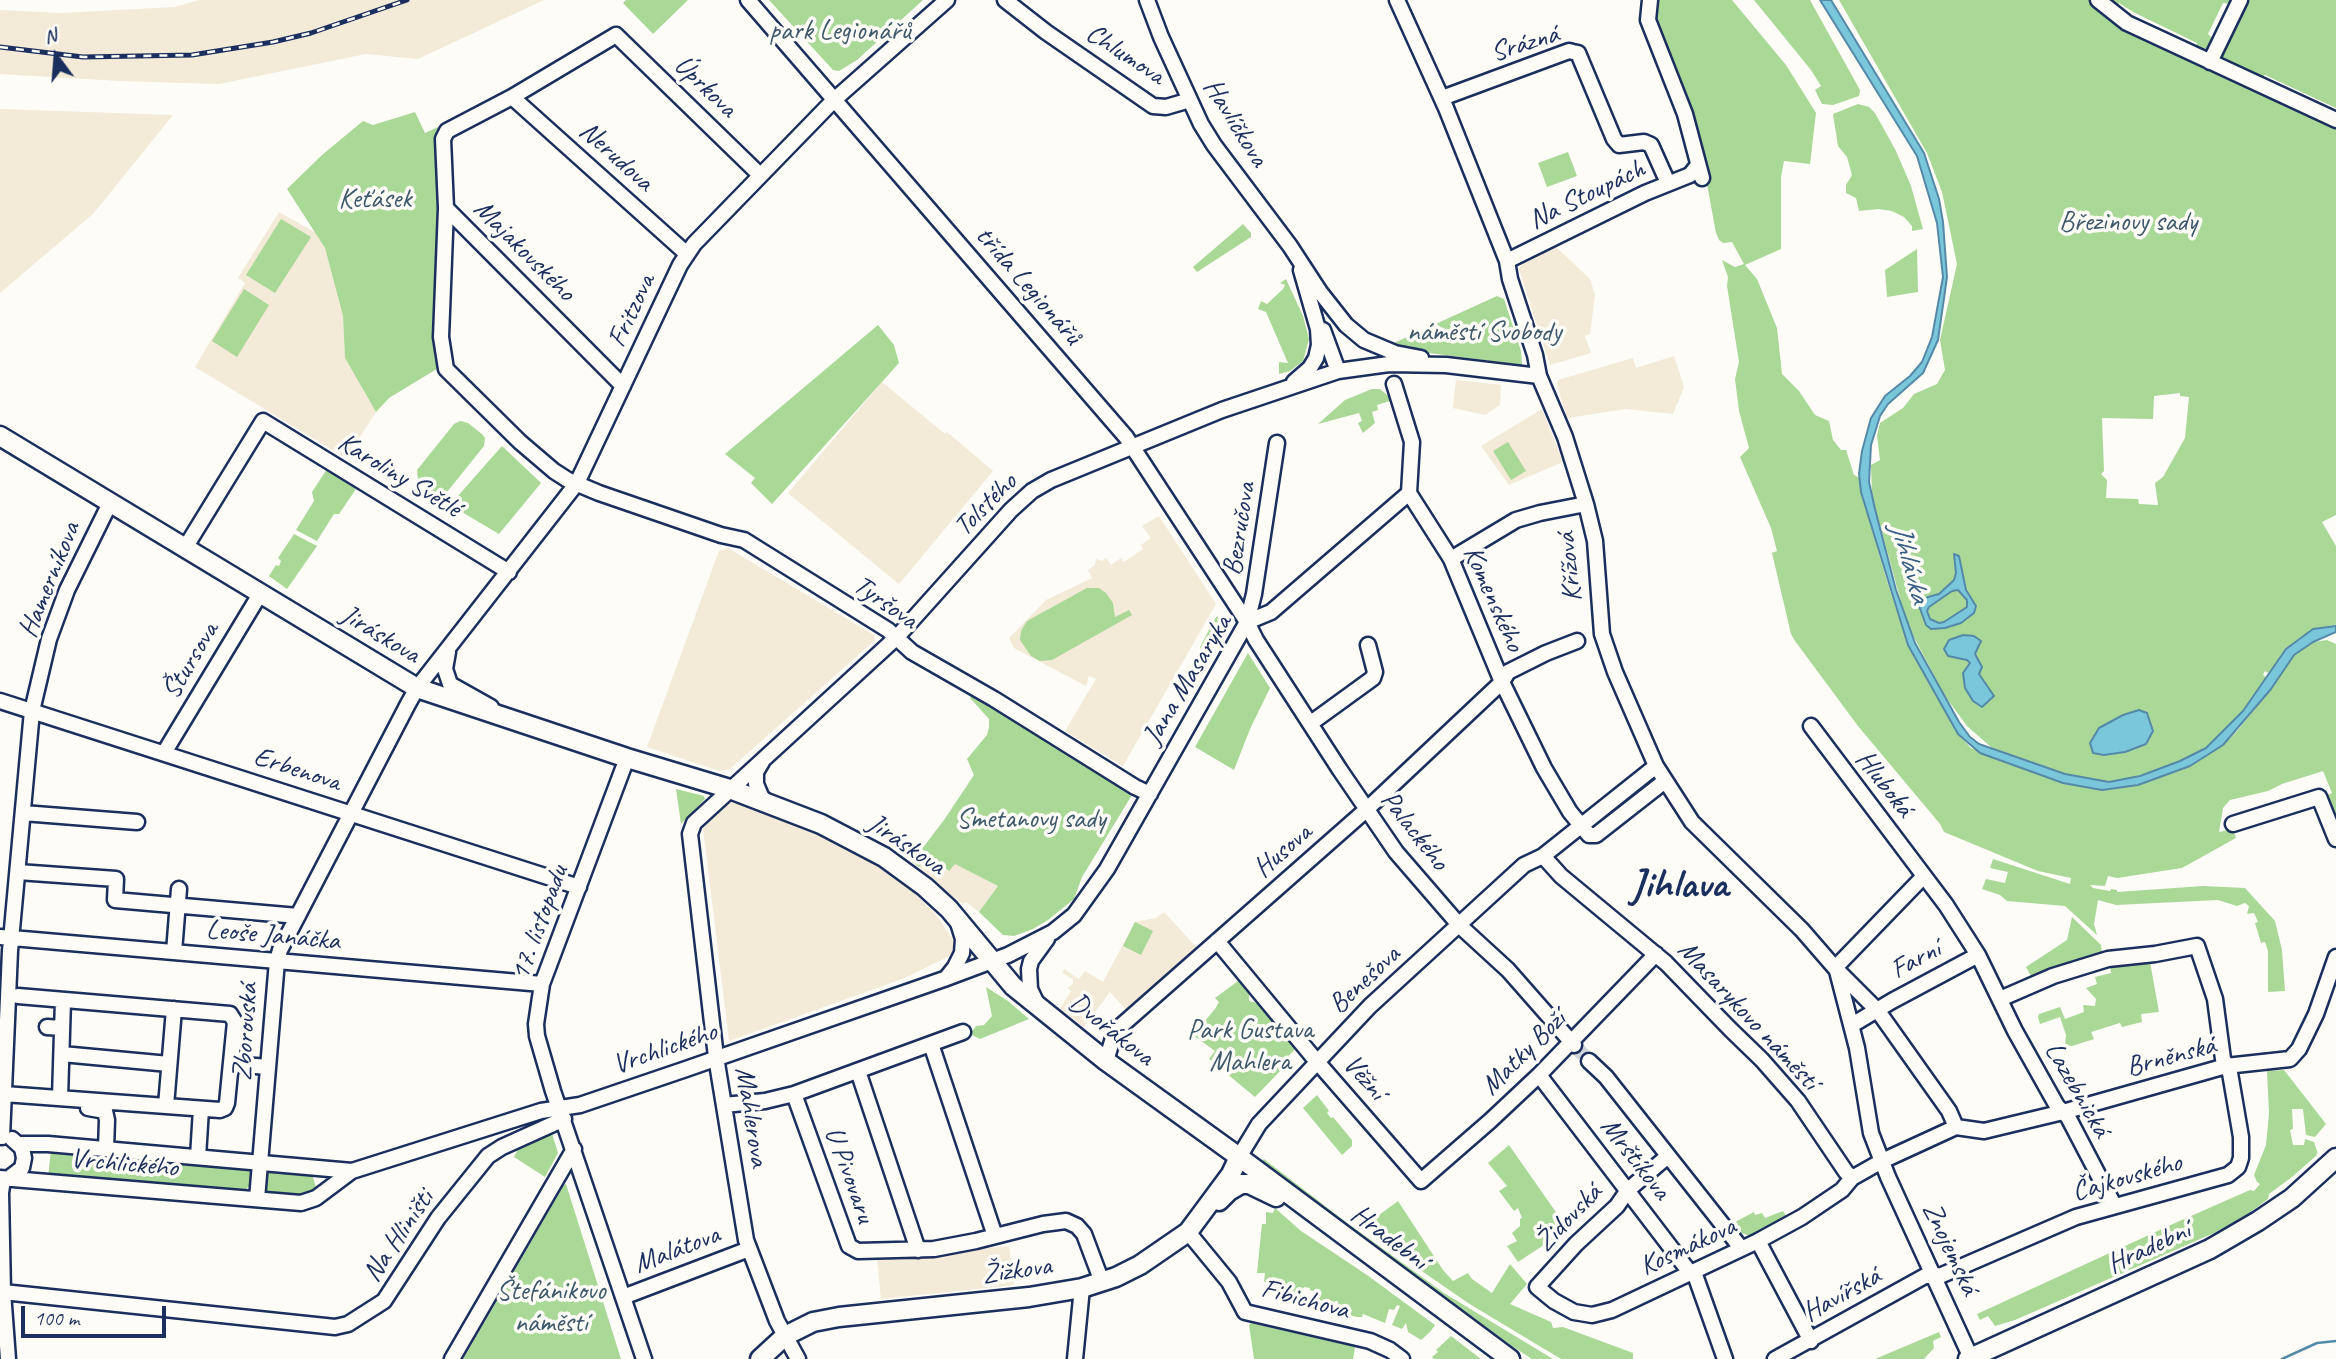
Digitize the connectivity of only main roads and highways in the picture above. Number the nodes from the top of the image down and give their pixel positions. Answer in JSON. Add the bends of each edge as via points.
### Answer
{"nodes":[{"id":1,"x":0,"y":436,"type":"edge"},
{"id":2,"x":991,"y":961,"type":"joint"},
{"id":3,"x":1239,"y":1157,"type":"junction"},
{"id":4,"x":2336,"y":1158,"type":"edge"},
{"id":5,"x":1193,"y":1225,"type":"junction"},
{"id":6,"x":1346,"y":1238,"type":"junction"},
{"id":7,"x":760,"y":1359,"type":"edge"},
{"id":8,"x":1510,"y":1359,"type":"edge"},
{"id":9,"x":1970,"y":1359,"type":"edge"}],
"edges":[{"from":1,"to":2,"type":"main road","name":"Jiráskova","via":[[417,688],[730,789],[821,824],[874,851],[925,887]]},
{"from":2,"to":3,"type":"main road","name":"Dvořákova","via":[[1013,986],[1106,1062]]},
{"from":3,"to":5,"type":"main road","name":"Žižkova"},
{"from":3,"to":6,"type":"main road","name":"Hradební"},
{"from":4,"to":9,"type":"main road","name":"Hradební","via":[[2286,1203],[2210,1249]]},
{"from":5,"to":6,"type":"main road","via":[[1235,1186],[1249,1184]]},
{"from":5,"to":7,"type":"main road","name":"Žižkova","via":[[1140,1265],[1102,1282],[1029,1297],[813,1322],[785,1336]]},
{"from":6,"to":8,"type":"main road","name":"Hradební"}]}
